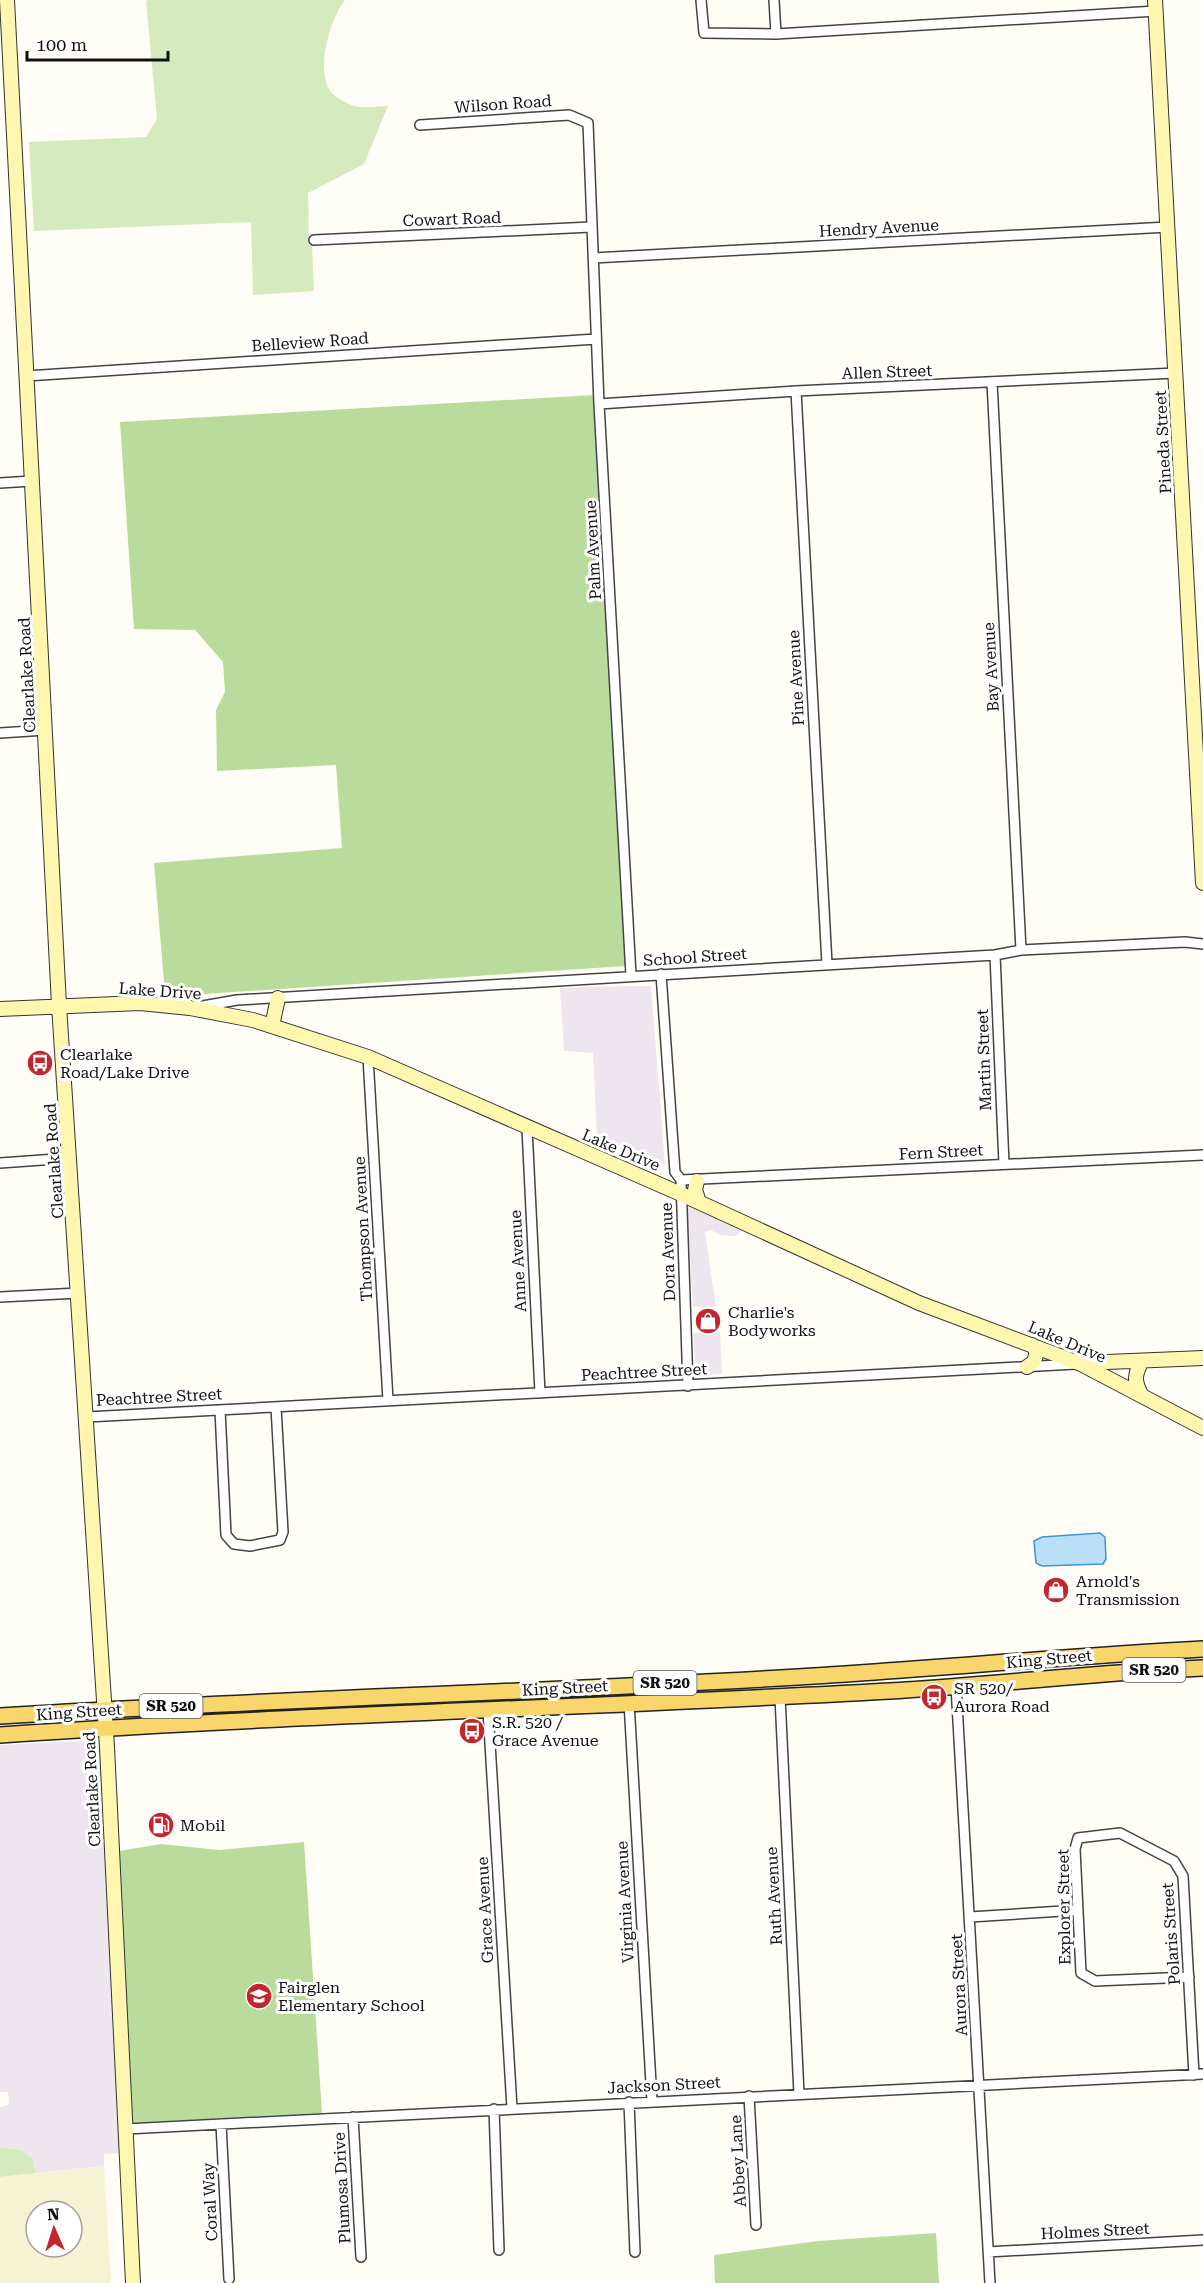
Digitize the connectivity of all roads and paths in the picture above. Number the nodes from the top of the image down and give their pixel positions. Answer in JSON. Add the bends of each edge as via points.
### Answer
{"nodes":[{"id":1,"x":7,"y":0,"type":"edge"},
{"id":2,"x":701,"y":0,"type":"edge"},
{"id":3,"x":774,"y":0,"type":"edge"},
{"id":4,"x":1156,"y":6,"type":"edge"},
{"id":5,"x":776,"y":34,"type":"junction"},
{"id":6,"x":588,"y":123,"type":"joint"},
{"id":7,"x":420,"y":125,"type":"dead end"},
{"id":8,"x":591,"y":227,"type":"junction"},
{"id":9,"x":1168,"y":227,"type":"junction"},
{"id":10,"x":314,"y":240,"type":"dead end"},
{"id":11,"x":592,"y":258,"type":"junction"},
{"id":12,"x":596,"y":339,"type":"junction"},
{"id":13,"x":1176,"y":373,"type":"junction"},
{"id":14,"x":26,"y":376,"type":"junction"},
{"id":15,"x":992,"y":382,"type":"junction"},
{"id":16,"x":796,"y":391,"type":"junction"},
{"id":17,"x":599,"y":404,"type":"junction"},
{"id":18,"x":32,"y":481,"type":"junction"},
{"id":19,"x":0,"y":483,"type":"edge"},
{"id":20,"x":46,"y":730,"type":"junction"},
{"id":21,"x":0,"y":733,"type":"edge"},
{"id":22,"x":1199,"y":766,"type":"edge"},
{"id":23,"x":1203,"y":884,"type":"edge"},
{"id":24,"x":1203,"y":944,"type":"edge"},
{"id":25,"x":1021,"y":951,"type":"junction"},
{"id":26,"x":995,"y":955,"type":"junction"},
{"id":27,"x":827,"y":963,"type":"junction"},
{"id":28,"x":661,"y":974,"type":"junction"},
{"id":29,"x":631,"y":975,"type":"junction"},
{"id":30,"x":278,"y":998,"type":"junction"},
{"id":31,"x":59,"y":1005,"type":"junction"},
{"id":32,"x":190,"y":1008,"type":"junction"},
{"id":33,"x":0,"y":1009,"type":"edge"},
{"id":34,"x":272,"y":1026,"type":"junction"},
{"id":35,"x":368,"y":1057,"type":"junction"},
{"id":36,"x":527,"y":1128,"type":"junction"},
{"id":37,"x":1203,"y":1155,"type":"edge"},
{"id":38,"x":70,"y":1158,"type":"junction"},
{"id":39,"x":0,"y":1163,"type":"edge"},
{"id":40,"x":1004,"y":1164,"type":"junction"},
{"id":41,"x":697,"y":1181,"type":"junction"},
{"id":42,"x":681,"y":1187,"type":"junction"},
{"id":43,"x":699,"y":1202,"type":"junction"},
{"id":44,"x":79,"y":1293,"type":"junction"},
{"id":45,"x":0,"y":1297,"type":"edge"},
{"id":46,"x":1032,"y":1345,"type":"junction"},
{"id":47,"x":1203,"y":1358,"type":"edge"},
{"id":48,"x":1142,"y":1361,"type":"junction"},
{"id":49,"x":1081,"y":1364,"type":"junction"},
{"id":50,"x":1027,"y":1367,"type":"junction"},
{"id":51,"x":688,"y":1386,"type":"junction"},
{"id":52,"x":540,"y":1393,"type":"junction"},
{"id":53,"x":1142,"y":1396,"type":"junction"},
{"id":54,"x":388,"y":1400,"type":"junction"},
{"id":55,"x":276,"y":1407,"type":"junction"},
{"id":56,"x":220,"y":1410,"type":"junction"},
{"id":57,"x":87,"y":1417,"type":"junction"},
{"id":58,"x":1203,"y":1428,"type":"edge"},
{"id":59,"x":1203,"y":1649,"type":"edge"},
{"id":60,"x":1154,"y":1652,"type":"junction"},
{"id":61,"x":1036,"y":1661,"type":"junction"},
{"id":62,"x":1203,"y":1668,"type":"edge"},
{"id":63,"x":1067,"y":1676,"type":"junction"},
{"id":64,"x":794,"y":1677,"type":"junction"},
{"id":65,"x":628,"y":1685,"type":"junction"},
{"id":66,"x":956,"y":1686,"type":"junction"},
{"id":67,"x":780,"y":1697,"type":"junction"},
{"id":68,"x":629,"y":1702,"type":"junction"},
{"id":69,"x":104,"y":1709,"type":"junction"},
{"id":70,"x":488,"y":1710,"type":"junction"},
{"id":71,"x":458,"y":1712,"type":"junction"},
{"id":72,"x":0,"y":1716,"type":"edge"},
{"id":73,"x":105,"y":1728,"type":"junction"},
{"id":74,"x":0,"y":1735,"type":"edge"},
{"id":75,"x":1078,"y":1838,"type":"joint"},
{"id":76,"x":1078,"y":1910,"type":"junction"},
{"id":77,"x":970,"y":1917,"type":"junction"},
{"id":78,"x":1189,"y":1977,"type":"junction"},
{"id":79,"x":1198,"y":2075,"type":"edge"},
{"id":80,"x":979,"y":2085,"type":"junction"},
{"id":81,"x":799,"y":2094,"type":"junction"},
{"id":82,"x":749,"y":2096,"type":"junction"},
{"id":83,"x":652,"y":2101,"type":"junction"},
{"id":84,"x":629,"y":2102,"type":"junction"},
{"id":85,"x":512,"y":2108,"type":"junction"},
{"id":86,"x":494,"y":2109,"type":"junction"},
{"id":87,"x":353,"y":2117,"type":"junction"},
{"id":88,"x":221,"y":2124,"type":"junction"},
{"id":89,"x":126,"y":2129,"type":"junction"},
{"id":90,"x":756,"y":2225,"type":"dead end"},
{"id":91,"x":1203,"y":2240,"type":"edge"},
{"id":92,"x":499,"y":2250,"type":"dead end"},
{"id":93,"x":635,"y":2252,"type":"dead end"},
{"id":94,"x":988,"y":2252,"type":"junction"},
{"id":95,"x":361,"y":2257,"type":"dead end"},
{"id":96,"x":229,"y":2279,"type":"dead end"},
{"id":97,"x":133,"y":2283,"type":"edge"},
{"id":98,"x":990,"y":2283,"type":"edge"}],
"edges":[{"from":1,"to":14,"type":"street","name":"Clearlake Road"},
{"from":2,"to":5,"type":"street","via":[[704,33]]},
{"from":3,"to":5,"type":"street"},
{"from":4,"to":5,"type":"street"},
{"from":4,"to":9,"type":"street","name":"Pineda Street"},
{"from":6,"to":7,"type":"street","name":"Wilson Road","via":[[569,115]]},
{"from":6,"to":8,"type":"street","name":"Palm Avenue"},
{"from":8,"to":10,"type":"street","name":"Cowart Road"},
{"from":8,"to":11,"type":"street","name":"Palm Avenue"},
{"from":9,"to":11,"type":"street","name":"Hendry Avenue"},
{"from":9,"to":13,"type":"street","name":"Pineda Street"},
{"from":11,"to":12,"type":"street","name":"Palm Avenue"},
{"from":12,"to":14,"type":"street","name":"Belleview Road"},
{"from":12,"to":17,"type":"street","name":"Palm Avenue"},
{"from":13,"to":15,"type":"street","name":"Allen Street"},
{"from":13,"to":22,"type":"street","name":"Pineda Street"},
{"from":14,"to":18,"type":"street","name":"Clearlake Road"},
{"from":15,"to":16,"type":"street","name":"Allen Street"},
{"from":15,"to":25,"type":"street","name":"Bay Avenue"},
{"from":16,"to":17,"type":"street","name":"Allen Street"},
{"from":16,"to":27,"type":"street","name":"Pine Avenue"},
{"from":17,"to":29,"type":"street","name":"Palm Avenue"},
{"from":18,"to":19,"type":"street"},
{"from":18,"to":20,"type":"street","name":"Clearlake Road"},
{"from":20,"to":21,"type":"street"},
{"from":20,"to":31,"type":"street","name":"Clearlake Road"},
{"from":22,"to":23,"type":"street","name":"Pineda Street"},
{"from":24,"to":25,"type":"street","name":"School Street"},
{"from":25,"to":26,"type":"street","name":"School Street"},
{"from":26,"to":27,"type":"street","name":"School Street"},
{"from":26,"to":40,"type":"street","name":"Martin Street"},
{"from":27,"to":28,"type":"street","name":"School Street"},
{"from":28,"to":29,"type":"street","name":"School Street"},
{"from":28,"to":42,"type":"street","name":"Dora Avenue","via":[[675,1172]]},
{"from":29,"to":30,"type":"street","name":"School Street"},
{"from":30,"to":32,"type":"street","name":"School Street"},
{"from":30,"to":34,"type":"street"},
{"from":31,"to":32,"type":"street","name":"Lake Drive","via":[[140,1003]]},
{"from":31,"to":33,"type":"street","name":"Lake Drive"},
{"from":31,"to":38,"type":"street","name":"Clearlake Road"},
{"from":32,"to":34,"type":"street","name":"Lake Drive"},
{"from":34,"to":35,"type":"street","name":"Lake Drive"},
{"from":35,"to":36,"type":"street","name":"Lake Drive"},
{"from":35,"to":54,"type":"street","name":"Thompson Avenue"},
{"from":36,"to":42,"type":"street","name":"Lake Drive"},
{"from":36,"to":52,"type":"street","name":"Anne Avenue"},
{"from":37,"to":40,"type":"street","name":"Fern Street"},
{"from":38,"to":39,"type":"street"},
{"from":38,"to":44,"type":"street","name":"Clearlake Road"},
{"from":40,"to":41,"type":"street","name":"Fern Street"},
{"from":41,"to":42,"type":"street","name":"Fern Street"},
{"from":41,"to":43,"type":"street"},
{"from":42,"to":43,"type":"street","name":"Lake Drive"},
{"from":42,"to":51,"type":"street","name":"Dora Avenue"},
{"from":43,"to":46,"type":"street","name":"Lake Drive","via":[[919,1303]]},
{"from":44,"to":45,"type":"street"},
{"from":44,"to":57,"type":"street","name":"Clearlake Road"},
{"from":46,"to":49,"type":"street","name":"Lake Drive"},
{"from":46,"to":50,"type":"street","via":[[1036,1356]]},
{"from":47,"to":48,"type":"street","name":"Peachtree Street"},
{"from":48,"to":49,"type":"street","name":"Peachtree Street"},
{"from":48,"to":53,"type":"street","via":[[1135,1382]]},
{"from":49,"to":50,"type":"street","name":"Peachtree Street"},
{"from":49,"to":53,"type":"street","name":"Lake Drive"},
{"from":50,"to":51,"type":"street","name":"Peachtree Street"},
{"from":51,"to":52,"type":"street","name":"Peachtree Street"},
{"from":52,"to":54,"type":"street","name":"Peachtree Street"},
{"from":53,"to":58,"type":"street","name":"Lake Drive"},
{"from":54,"to":55,"type":"street","name":"Peachtree Street"},
{"from":55,"to":56,"type":"street","name":"Peachtree Street"},
{"from":55,"to":56,"type":"street","via":[[283,1532],[280,1540],[250,1546],[234,1544],[226,1535]]},
{"from":56,"to":57,"type":"street","name":"Peachtree Street"},
{"from":57,"to":69,"type":"street","name":"Clearlake Road"},
{"from":59,"to":60,"type":"main road","name":"King Street","number":"SR 520"},
{"from":60,"to":61,"type":"main road","name":"King Street","number":"SR 520"},
{"from":60,"to":63,"type":"main road","via":[[1131,1664],[1076,1667]]},
{"from":61,"to":64,"type":"main road","name":"King Street","number":"SR 520"},
{"from":61,"to":66,"type":"main road","via":[[1026,1667],[969,1675]]},
{"from":62,"to":63,"type":"main road","name":"King Street","number":"SR 520"},
{"from":63,"to":66,"type":"main road","name":"King Street","number":"SR 520"},
{"from":64,"to":65,"type":"main road","name":"King Street","number":"SR 520"},
{"from":64,"to":68,"type":"main road","via":[[791,1683],[636,1693]]},
{"from":65,"to":69,"type":"main road","name":"King Street","number":"SR 520"},
{"from":65,"to":71,"type":"main road","via":[[612,1694],[467,1702]]},
{"from":66,"to":67,"type":"main road","name":"King Street","number":"SR 520"},
{"from":66,"to":77,"type":"street","name":"Aurora Street"},
{"from":67,"to":68,"type":"main road","name":"King Street","number":"SR 520"},
{"from":67,"to":81,"type":"street","name":"Ruth Avenue"},
{"from":68,"to":70,"type":"main road","name":"King Street","number":"SR 520"},
{"from":68,"to":83,"type":"street","name":"Virginia Avenue"},
{"from":69,"to":72,"type":"main road","name":"King Street","number":"SR 520"},
{"from":69,"to":73,"type":"street","name":"Clearlake Road"},
{"from":70,"to":71,"type":"main road","name":"King Street","number":"SR 520"},
{"from":70,"to":85,"type":"street","name":"Grace Avenue"},
{"from":71,"to":73,"type":"main road","name":"King Street","number":"SR 520"},
{"from":73,"to":74,"type":"main road","name":"King Street","number":"SR 520"},
{"from":73,"to":89,"type":"street","name":"Clearlake Road"},
{"from":75,"to":76,"type":"street","name":"Explorer Street"},
{"from":75,"to":78,"type":"street","name":"Polaris Street","via":[[1120,1833],[1174,1861],[1183,1876]]},
{"from":76,"to":77,"type":"street"},
{"from":76,"to":78,"type":"street","name":"Explorer Street","via":[[1081,1973],[1095,1981]]},
{"from":77,"to":80,"type":"street","name":"Aurora Street"},
{"from":78,"to":79,"type":"street","name":"Polaris Street"},
{"from":79,"to":80,"type":"street","name":"Jackson Street"},
{"from":80,"to":81,"type":"street","name":"Jackson Street"},
{"from":80,"to":94,"type":"street","name":"Aurora Street"},
{"from":81,"to":82,"type":"street","name":"Jackson Street"},
{"from":82,"to":83,"type":"street","name":"Jackson Street"},
{"from":82,"to":90,"type":"street","name":"Abbey Lane"},
{"from":83,"to":84,"type":"street","name":"Jackson Street"},
{"from":84,"to":85,"type":"street","name":"Jackson Street"},
{"from":84,"to":93,"type":"street"},
{"from":85,"to":86,"type":"street","name":"Jackson Street"},
{"from":86,"to":87,"type":"street","name":"Jackson Street"},
{"from":86,"to":92,"type":"street"},
{"from":87,"to":88,"type":"street","name":"Jackson Street"},
{"from":87,"to":95,"type":"street","name":"Plumosa Drive"},
{"from":88,"to":89,"type":"street","name":"Jackson Street"},
{"from":88,"to":96,"type":"street","name":"Coral Way"},
{"from":89,"to":97,"type":"street","name":"Clearlake Road"},
{"from":91,"to":94,"type":"street","name":"Holmes Street"},
{"from":94,"to":98,"type":"street","name":"Aurora Street"}]}
